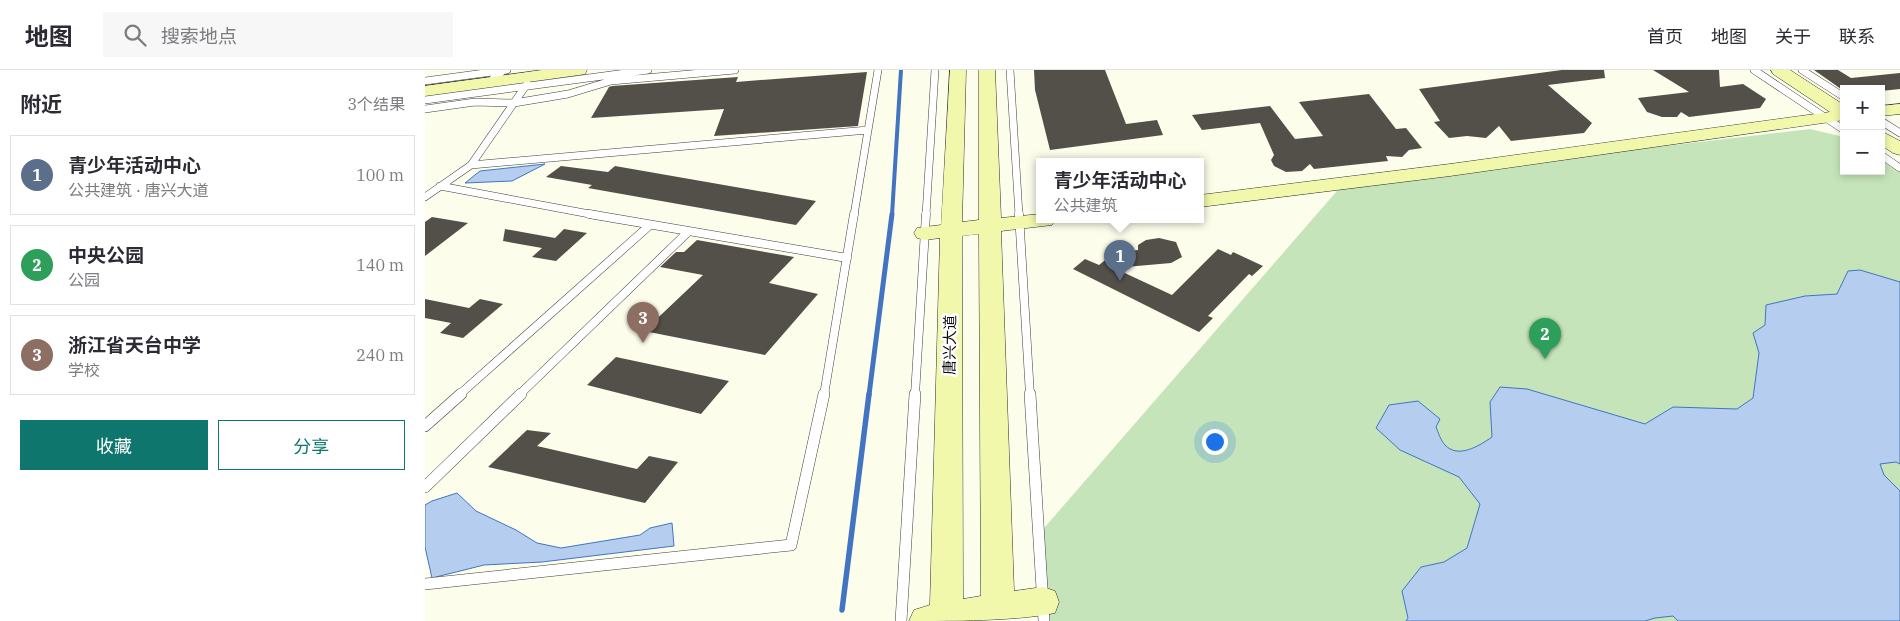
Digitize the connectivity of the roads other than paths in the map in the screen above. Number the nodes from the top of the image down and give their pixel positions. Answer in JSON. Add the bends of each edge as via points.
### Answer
{"nodes":[{"id":1,"x":579,"y":70,"type":"edge"},
{"id":2,"x":648,"y":70,"type":"edge"},
{"id":3,"x":735,"y":70,"type":"edge"},
{"id":4,"x":878,"y":70,"type":"edge"},
{"id":5,"x":935,"y":70,"type":"edge"},
{"id":6,"x":958,"y":70,"type":"edge"},
{"id":7,"x":987,"y":70,"type":"edge"},
{"id":8,"x":1010,"y":70,"type":"edge"},
{"id":9,"x":1754,"y":70,"type":"edge"},
{"id":10,"x":1779,"y":70,"type":"edge"},
{"id":11,"x":1802,"y":70,"type":"edge"},
{"id":12,"x":500,"y":73,"type":"edge"},
{"id":13,"x":425,"y":81,"type":"edge"},
{"id":14,"x":529,"y":82,"type":"junction"},
{"id":15,"x":425,"y":91,"type":"edge"},
{"id":16,"x":1840,"y":94,"type":"edge"},
{"id":17,"x":425,"y":100,"type":"edge"},
{"id":18,"x":514,"y":103,"type":"junction"},
{"id":19,"x":425,"y":109,"type":"edge"},
{"id":20,"x":1900,"y":109,"type":"edge"},
{"id":21,"x":1885,"y":111,"type":"edge"},
{"id":22,"x":1837,"y":115,"type":"edge"},
{"id":23,"x":1885,"y":124,"type":"edge"},
{"id":24,"x":868,"y":130,"type":"junction"},
{"id":25,"x":1900,"y":133,"type":"edge"},
{"id":26,"x":1885,"y":140,"type":"edge"},
{"id":27,"x":1900,"y":150,"type":"edge"},
{"id":28,"x":1885,"y":158,"type":"edge"},
{"id":29,"x":471,"y":165,"type":"junction"},
{"id":30,"x":1900,"y":168,"type":"edge"},
{"id":31,"x":440,"y":186,"type":"junction"},
{"id":32,"x":425,"y":197,"type":"edge"},
{"id":33,"x":1204,"y":201,"type":"edge"},
{"id":34,"x":1036,"y":221,"type":"edge"},
{"id":35,"x":1019,"y":223,"type":"junction"},
{"id":36,"x":650,"y":225,"type":"junction"},
{"id":37,"x":991,"y":226,"type":"junction"},
{"id":38,"x":951,"y":230,"type":"junction"},
{"id":39,"x":688,"y":232,"type":"junction"},
{"id":40,"x":925,"y":233,"type":"junction"},
{"id":41,"x":847,"y":258,"type":"junction"},
{"id":42,"x":425,"y":426,"type":"edge"},
{"id":43,"x":425,"y":487,"type":"edge"},
{"id":44,"x":425,"y":584,"type":"edge"},
{"id":45,"x":1044,"y":612,"type":"edge"},
{"id":46,"x":998,"y":615,"type":"edge"},
{"id":47,"x":939,"y":620,"type":"edge"},
{"id":48,"x":901,"y":621,"type":"edge"}],
"edges":[{"from":1,"to":14,"type":"main road"},
{"from":2,"to":14,"type":"lane"},
{"from":3,"to":18,"type":"lane","via":[[611,81],[568,94]]},
{"from":4,"to":24,"type":"lane"},
{"from":5,"to":40,"type":"lane"},
{"from":6,"to":38,"type":"main road","name":"唐兴大道"},
{"from":7,"to":37,"type":"main road"},
{"from":8,"to":35,"type":"lane"},
{"from":9,"to":22,"type":"lane"},
{"from":10,"to":22,"type":"main road"},
{"from":11,"to":16,"type":"lane"},
{"from":12,"to":13,"type":"lane"},
{"from":12,"to":14,"type":"main road"},
{"from":12,"to":15,"type":"main road"},
{"from":14,"to":17,"type":"lane"},
{"from":14,"to":18,"type":"lane"},
{"from":18,"to":19,"type":"lane","via":[[475,102]]},
{"from":18,"to":29,"type":"lane"},
{"from":20,"to":21,"type":"main road"},
{"from":22,"to":33,"type":"main road","via":[[1450,170]]},
{"from":23,"to":25,"type":"lane"},
{"from":24,"to":29,"type":"lane"},
{"from":24,"to":41,"type":"lane"},
{"from":26,"to":27,"type":"main road"},
{"from":28,"to":30,"type":"lane"},
{"from":29,"to":31,"type":"lane"},
{"from":31,"to":32,"type":"lane"},
{"from":31,"to":36,"type":"lane"},
{"from":34,"to":35,"type":"main road"},
{"from":35,"to":37,"type":"main road"},
{"from":35,"to":45,"type":"lane"},
{"from":36,"to":39,"type":"lane"},
{"from":36,"to":42,"type":"lane"},
{"from":37,"to":38,"type":"main road"},
{"from":37,"to":46,"type":"main road"},
{"from":38,"to":40,"type":"main road"},
{"from":38,"to":47,"type":"main road","name":"唐兴大道"},
{"from":39,"to":41,"type":"lane"},
{"from":39,"to":43,"type":"lane"},
{"from":40,"to":48,"type":"lane"},
{"from":41,"to":44,"type":"lane","via":[[821,413],[791,544]]},
{"from":45,"to":46,"type":"main road"},
{"from":46,"to":47,"type":"main road"}]}
